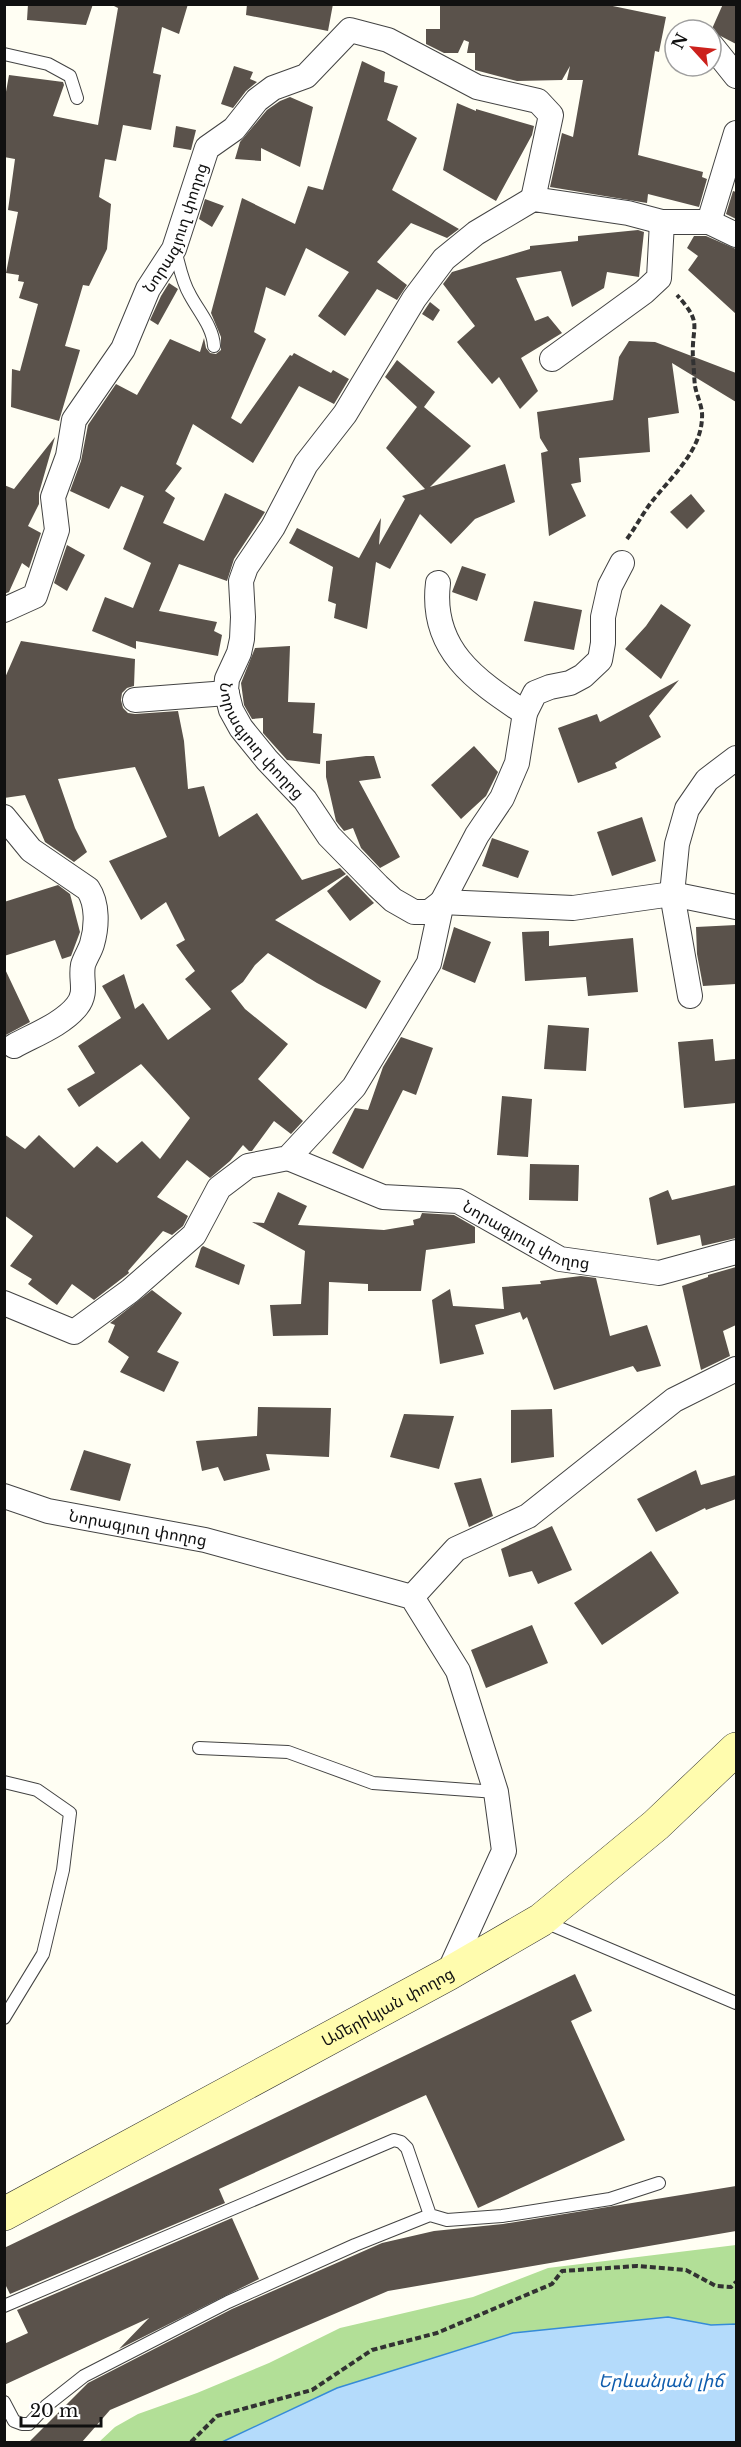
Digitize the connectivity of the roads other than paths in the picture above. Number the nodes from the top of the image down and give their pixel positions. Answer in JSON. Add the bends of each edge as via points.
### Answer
{"nodes":[{"id":1,"x":4,"y":54,"type":"edge"},
{"id":2,"x":723,"y":60,"type":"edge"},
{"id":3,"x":736,"y":76,"type":"edge"},
{"id":4,"x":77,"y":99,"type":"dead end"},
{"id":5,"x":736,"y":133,"type":"edge"},
{"id":6,"x":532,"y":199,"type":"junction"},
{"id":7,"x":662,"y":222,"type":"junction"},
{"id":8,"x":710,"y":222,"type":"junction"},
{"id":9,"x":736,"y":235,"type":"edge"},
{"id":10,"x":174,"y":249,"type":"junction"},
{"id":11,"x":214,"y":346,"type":"dead end"},
{"id":12,"x":552,"y":359,"type":"dead end"},
{"id":13,"x":622,"y":563,"type":"road end"},
{"id":14,"x":438,"y":583,"type":"dead end"},
{"id":15,"x":4,"y":610,"type":"edge"},
{"id":16,"x":227,"y":693,"type":"junction"},
{"id":17,"x":135,"y":700,"type":"dead end"},
{"id":18,"x":525,"y":713,"type":"junction"},
{"id":19,"x":736,"y":758,"type":"edge"},
{"id":20,"x":4,"y":817,"type":"edge"},
{"id":21,"x":672,"y":894,"type":"junction"},
{"id":22,"x":442,"y":902,"type":"junction"},
{"id":23,"x":736,"y":907,"type":"edge"},
{"id":24,"x":690,"y":996,"type":"dead end"},
{"id":25,"x":14,"y":1046,"type":"dead end"},
{"id":26,"x":288,"y":1158,"type":"junction"},
{"id":27,"x":736,"y":1252,"type":"edge"},
{"id":28,"x":4,"y":1303,"type":"edge"},
{"id":29,"x":736,"y":1369,"type":"edge"},
{"id":30,"x":4,"y":1496,"type":"edge"},
{"id":31,"x":412,"y":1597,"type":"junction"},
{"id":32,"x":199,"y":1748,"type":"dead end"},
{"id":33,"x":736,"y":1749,"type":"edge"},
{"id":34,"x":4,"y":1782,"type":"edge"},
{"id":35,"x":496,"y":1792,"type":"junction"},
{"id":36,"x":541,"y":1920,"type":"junction"},
{"id":37,"x":448,"y":1974,"type":"junction"},
{"id":38,"x":736,"y":2003,"type":"edge"},
{"id":39,"x":4,"y":2018,"type":"edge"},
{"id":40,"x":658,"y":2183,"type":"dead end"},
{"id":41,"x":4,"y":2214,"type":"edge"},
{"id":42,"x":430,"y":2215,"type":"junction"},
{"id":43,"x":4,"y":2306,"type":"edge"},
{"id":44,"x":4,"y":2402,"type":"edge"}],
"edges":[{"from":1,"to":4,"type":"lane","via":[[48,64],[70,76]]},
{"from":2,"to":3,"type":"street"},
{"from":5,"to":8,"type":"street"},
{"from":6,"to":7,"type":"street"},
{"from":6,"to":10,"type":"street","name":"Նորագյուղ փողոց","via":[[551,115],[538,101],[477,87],[388,40],[350,30],[306,76],[273,88],[257,100],[234,129],[207,148]]},
{"from":6,"to":16,"type":"street","name":"Նորագյուղ փողոց","via":[[476,233],[444,259],[414,299],[345,414],[306,464],[244,574],[242,639],[227,679]]},
{"from":7,"to":8,"type":"street"},
{"from":7,"to":12,"type":"street","via":[[659,278]]},
{"from":8,"to":9,"type":"street"},
{"from":10,"to":11,"type":"lane","via":[[189,294],[213,332]]},
{"from":10,"to":15,"type":"street","name":"Նորագյուղ փողոց","via":[[148,289],[123,349],[74,420],[68,456],[53,497],[57,530],[35,596]]},
{"from":13,"to":18,"type":"street","via":[[610,586],[600,660],[570,683],[535,693]]},
{"from":14,"to":18,"type":"street","via":[[435,604],[449,646],[485,687]]},
{"from":16,"to":17,"type":"street"},
{"from":16,"to":22,"type":"street","name":"Նորագյուղ փողոց","via":[[241,728],[305,800],[328,836],[378,886],[414,912],[429,912]]},
{"from":18,"to":22,"type":"street","via":[[517,763],[502,798],[477,835]]},
{"from":19,"to":21,"type":"street","via":[[707,780],[687,809],[677,844]]},
{"from":20,"to":25,"type":"street","via":[[31,850],[88,889],[96,914],[83,970],[84,991],[78,1005]]},
{"from":21,"to":22,"type":"street","name":"Նորագյուղ փողոց","via":[[573,908]]},
{"from":21,"to":23,"type":"street","name":"Նորագյուղ փողոց"},
{"from":21,"to":24,"type":"street"},
{"from":22,"to":26,"type":"street","via":[[429,963],[354,1087]]},
{"from":26,"to":27,"type":"street","name":"Նորագյուղ փողոց","via":[[383,1197],[458,1201],[560,1259],[659,1273]]},
{"from":26,"to":28,"type":"street","via":[[248,1166],[219,1188],[194,1235],[130,1291],[74,1332]]},
{"from":29,"to":31,"type":"street","via":[[674,1400],[528,1516],[456,1549]]},
{"from":30,"to":31,"type":"street","name":"Նորագյուղ փողոց","via":[[48,1511],[205,1540]]},
{"from":31,"to":35,"type":"street","via":[[458,1671]]},
{"from":32,"to":35,"type":"lane","via":[[288,1752],[373,1783]]},
{"from":33,"to":36,"type":"street","name":"Ամերիկյան փողոց","via":[[656,1825]]},
{"from":34,"to":39,"type":"lane","via":[[37,1790],[70,1813],[63,1870],[43,1954]]},
{"from":35,"to":37,"type":"street","via":[[504,1851]]},
{"from":36,"to":37,"type":"street","name":"Ամերիկյան փողոց"},
{"from":36,"to":38,"type":"lane"},
{"from":37,"to":41,"type":"street","name":"Ամերիկյան փողոց"},
{"from":40,"to":42,"type":"lane","via":[[610,2199],[502,2216],[447,2220]]},
{"from":42,"to":43,"type":"lane","via":[[407,2148],[393,2140]]},
{"from":42,"to":44,"type":"lane","via":[[238,2298],[84,2376],[29,2424],[14,2421]]}]}
